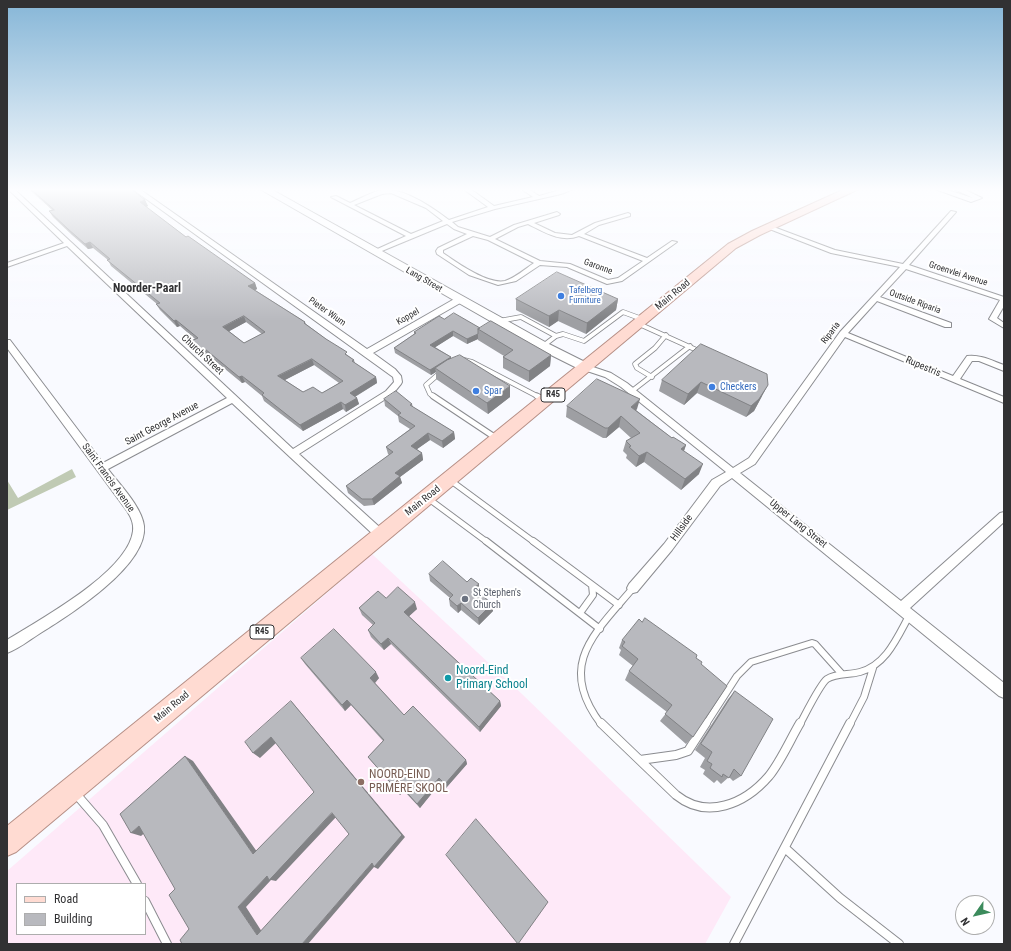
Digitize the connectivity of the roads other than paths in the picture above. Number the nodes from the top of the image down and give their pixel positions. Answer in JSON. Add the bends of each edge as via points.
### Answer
{"nodes":[{"id":1,"x":56,"y":232,"type":"edge"},
{"id":2,"x":197,"y":232,"type":"edge"},
{"id":3,"x":340,"y":232,"type":"edge"},
{"id":4,"x":403,"y":232,"type":"edge"},
{"id":5,"x":420,"y":232,"type":"edge"},
{"id":6,"x":505,"y":232,"type":"edge"},
{"id":7,"x":551,"y":232,"type":"edge"},
{"id":8,"x":582,"y":232,"type":"edge"},
{"id":9,"x":759,"y":232,"type":"edge"},
{"id":10,"x":784,"y":232,"type":"edge"},
{"id":11,"x":935,"y":232,"type":"edge"},
{"id":12,"x":473,"y":233,"type":"joint"},
{"id":13,"x":579,"y":234,"type":"junction"},
{"id":14,"x":410,"y":236,"type":"junction"},
{"id":15,"x":490,"y":239,"type":"junction"},
{"id":16,"x":674,"y":242,"type":"dead end"},
{"id":17,"x":68,"y":244,"type":"junction"},
{"id":18,"x":375,"y":252,"type":"junction"},
{"id":19,"x":647,"y":260,"type":"junction"},
{"id":20,"x":539,"y":263,"type":"junction"},
{"id":21,"x":7,"y":265,"type":"edge"},
{"id":22,"x":905,"y":266,"type":"junction"},
{"id":23,"x":875,"y":298,"type":"junction"},
{"id":24,"x":1004,"y":299,"type":"edge"},
{"id":25,"x":459,"y":300,"type":"junction"},
{"id":26,"x":498,"y":321,"type":"junction"},
{"id":27,"x":641,"y":322,"type":"junction"},
{"id":28,"x":948,"y":325,"type":"dead end"},
{"id":29,"x":1004,"y":326,"type":"edge"},
{"id":30,"x":843,"y":334,"type":"junction"},
{"id":31,"x":556,"y":336,"type":"junction"},
{"id":32,"x":666,"y":336,"type":"junction"},
{"id":33,"x":7,"y":342,"type":"edge"},
{"id":34,"x":542,"y":346,"type":"junction"},
{"id":35,"x":690,"y":346,"type":"junction"},
{"id":36,"x":703,"y":352,"type":"edge"},
{"id":37,"x":367,"y":353,"type":"junction"},
{"id":38,"x":455,"y":362,"type":"edge"},
{"id":39,"x":587,"y":368,"type":"junction"},
{"id":40,"x":1004,"y":368,"type":"edge"},
{"id":41,"x":443,"y":370,"type":"edge"},
{"id":42,"x":652,"y":377,"type":"junction"},
{"id":43,"x":955,"y":380,"type":"junction"},
{"id":44,"x":632,"y":391,"type":"junction"},
{"id":45,"x":233,"y":399,"type":"junction"},
{"id":46,"x":1004,"y":400,"type":"edge"},
{"id":47,"x":546,"y":401,"type":"junction"},
{"id":48,"x":499,"y":439,"type":"junction"},
{"id":49,"x":294,"y":453,"type":"junction"},
{"id":50,"x":102,"y":468,"type":"junction"},
{"id":51,"x":734,"y":472,"type":"junction"},
{"id":52,"x":449,"y":480,"type":"junction"},
{"id":53,"x":427,"y":498,"type":"junction"},
{"id":54,"x":1004,"y":516,"type":"edge"},
{"id":55,"x":381,"y":535,"type":"junction"},
{"id":56,"x":592,"y":585,"type":"junction"},
{"id":57,"x":633,"y":588,"type":"joint"},
{"id":58,"x":619,"y":605,"type":"junction"},
{"id":59,"x":906,"y":612,"type":"junction"},
{"id":60,"x":580,"y":613,"type":"junction"},
{"id":61,"x":600,"y":629,"type":"junction"},
{"id":62,"x":7,"y":647,"type":"edge"},
{"id":63,"x":873,"y":668,"type":"junction"},
{"id":64,"x":841,"y":673,"type":"junction"},
{"id":65,"x":1004,"y":691,"type":"edge"},
{"id":66,"x":640,"y":760,"type":"junction"},
{"id":67,"x":72,"y":790,"type":"junction"},
{"id":68,"x":7,"y":843,"type":"edge"},
{"id":69,"x":785,"y":848,"type":"junction"},
{"id":70,"x":136,"y":883,"type":"edge"},
{"id":71,"x":146,"y":902,"type":"edge"},
{"id":72,"x":167,"y":944,"type":"edge"},
{"id":73,"x":734,"y":944,"type":"edge"},
{"id":74,"x":900,"y":944,"type":"edge"}],
"edges":[{"from":1,"to":17,"type":"street","name":"Church Street"},
{"from":2,"to":37,"type":"street","name":"Pieter Wium"},
{"from":3,"to":18,"type":"street","name":"Lang Street"},
{"from":4,"to":14,"type":"street"},
{"from":5,"to":14,"type":"street"},
{"from":6,"to":15,"type":"street"},
{"from":7,"to":13,"type":"street","via":[[564,238]]},
{"from":8,"to":13,"type":"street"},
{"from":9,"to":27,"type":"main road","name":"Main Road","number":"R45","via":[[732,246]]},
{"from":10,"to":22,"type":"street","name":"Groenvlei Avenue","via":[[842,254]]},
{"from":11,"to":22,"type":"street","name":"Riparia"},
{"from":12,"to":15,"type":"street","name":"Garonne"},
{"from":12,"to":20,"type":"street","via":[[440,249],[440,254],[486,280],[499,284]]},
{"from":13,"to":19,"type":"street"},
{"from":14,"to":18,"type":"street"},
{"from":15,"to":20,"type":"street","name":"Garonne"},
{"from":16,"to":19,"type":"street","name":"Garonne"},
{"from":17,"to":21,"type":"street"},
{"from":17,"to":45,"type":"street","name":"Church Street"},
{"from":18,"to":25,"type":"street","name":"Lang Street"},
{"from":19,"to":20,"type":"street","name":"Garonne","via":[[620,280],[612,282],[568,266]]},
{"from":22,"to":23,"type":"street","name":"Riparia"},
{"from":22,"to":24,"type":"street","name":"Groenvlei Avenue"},
{"from":23,"to":28,"type":"street","name":"Outside Riparia"},
{"from":23,"to":30,"type":"street","name":"Riparia"},
{"from":24,"to":29,"type":"street","via":[[993,318]]},
{"from":25,"to":26,"type":"street","name":"Lang Street"},
{"from":25,"to":37,"type":"street","name":"Koppel"},
{"from":26,"to":31,"type":"lane","via":[[521,317]]},
{"from":26,"to":34,"type":"street","name":"Lang Street"},
{"from":27,"to":31,"type":"lane","via":[[623,312],[584,341],[563,334]]},
{"from":27,"to":32,"type":"lane"},
{"from":27,"to":39,"type":"main road","name":"Main Road","number":"R45"},
{"from":30,"to":43,"type":"street","name":"Rupestris"},
{"from":30,"to":51,"type":"street","name":"Riparia","via":[[752,461]]},
{"from":31,"to":34,"type":"lane"},
{"from":32,"to":35,"type":"lane"},
{"from":32,"to":42,"type":"lane","via":[[636,364],[637,368]]},
{"from":33,"to":50,"type":"street","name":"Saint Francis Avenue"},
{"from":34,"to":39,"type":"street","name":"Lang Street"},
{"from":35,"to":36,"type":"lane"},
{"from":35,"to":42,"type":"lane"},
{"from":37,"to":49,"type":"street","name":"Pieter Wium","via":[[397,376],[396,388]]},
{"from":38,"to":47,"type":"lane","via":[[472,362]]},
{"from":39,"to":44,"type":"street","name":"Upper Lang Street","via":[[608,374]]},
{"from":39,"to":47,"type":"main road","name":"Main Road","number":"R45"},
{"from":40,"to":43,"type":"street","via":[[970,358]]},
{"from":41,"to":48,"type":"lane","via":[[426,385],[430,394]]},
{"from":42,"to":44,"type":"lane"},
{"from":43,"to":46,"type":"street","name":"Rupestris"},
{"from":44,"to":51,"type":"street","name":"Upper Lang Street"},
{"from":45,"to":49,"type":"street","name":"Church Street"},
{"from":45,"to":50,"type":"street","name":"Saint George Avenue"},
{"from":47,"to":48,"type":"main road","name":"Main Road","number":"R45"},
{"from":48,"to":52,"type":"main road","name":"Main Road","number":"R45"},
{"from":49,"to":55,"type":"street","name":"Church Street"},
{"from":50,"to":62,"type":"street","name":"Saint Francis Avenue","via":[[132,508],[138,521],[134,545],[124,562],[107,579],[83,598]]},
{"from":51,"to":57,"type":"street","name":"Hillside","via":[[710,490],[668,547]]},
{"from":51,"to":59,"type":"street","name":"Upper Lang Street"},
{"from":52,"to":53,"type":"main road","name":"Main Road","number":"R45"},
{"from":52,"to":56,"type":"lane"},
{"from":53,"to":55,"type":"main road","name":"Main Road","number":"R45"},
{"from":53,"to":60,"type":"lane"},
{"from":54,"to":59,"type":"street"},
{"from":55,"to":67,"type":"main road","name":"Main Road","number":"R45"},
{"from":56,"to":58,"type":"lane"},
{"from":56,"to":60,"type":"lane","via":[[593,595]]},
{"from":57,"to":58,"type":"lane"},
{"from":58,"to":61,"type":"lane"},
{"from":59,"to":63,"type":"lane","via":[[884,658]]},
{"from":59,"to":65,"type":"street","name":"Upper Lang Street"},
{"from":60,"to":61,"type":"lane"},
{"from":61,"to":66,"type":"lane","via":[[588,643],[582,657],[580,674],[583,691],[589,708],[601,724]]},
{"from":63,"to":64,"type":"lane"},
{"from":63,"to":69,"type":"lane","via":[[871,680],[858,709]]},
{"from":64,"to":66,"type":"lane","via":[[812,643],[751,662],[737,676],[688,751],[678,756],[652,756]]},
{"from":64,"to":66,"type":"lane","via":[[825,680],[770,775],[759,788],[742,798],[722,805],[701,808],[688,804]]},
{"from":67,"to":68,"type":"main road","name":"Main Road","number":"R45"},
{"from":67,"to":70,"type":"lane","via":[[84,800],[108,833]]},
{"from":69,"to":73,"type":"lane"},
{"from":69,"to":74,"type":"lane","via":[[840,898]]},
{"from":71,"to":72,"type":"lane"}]}
